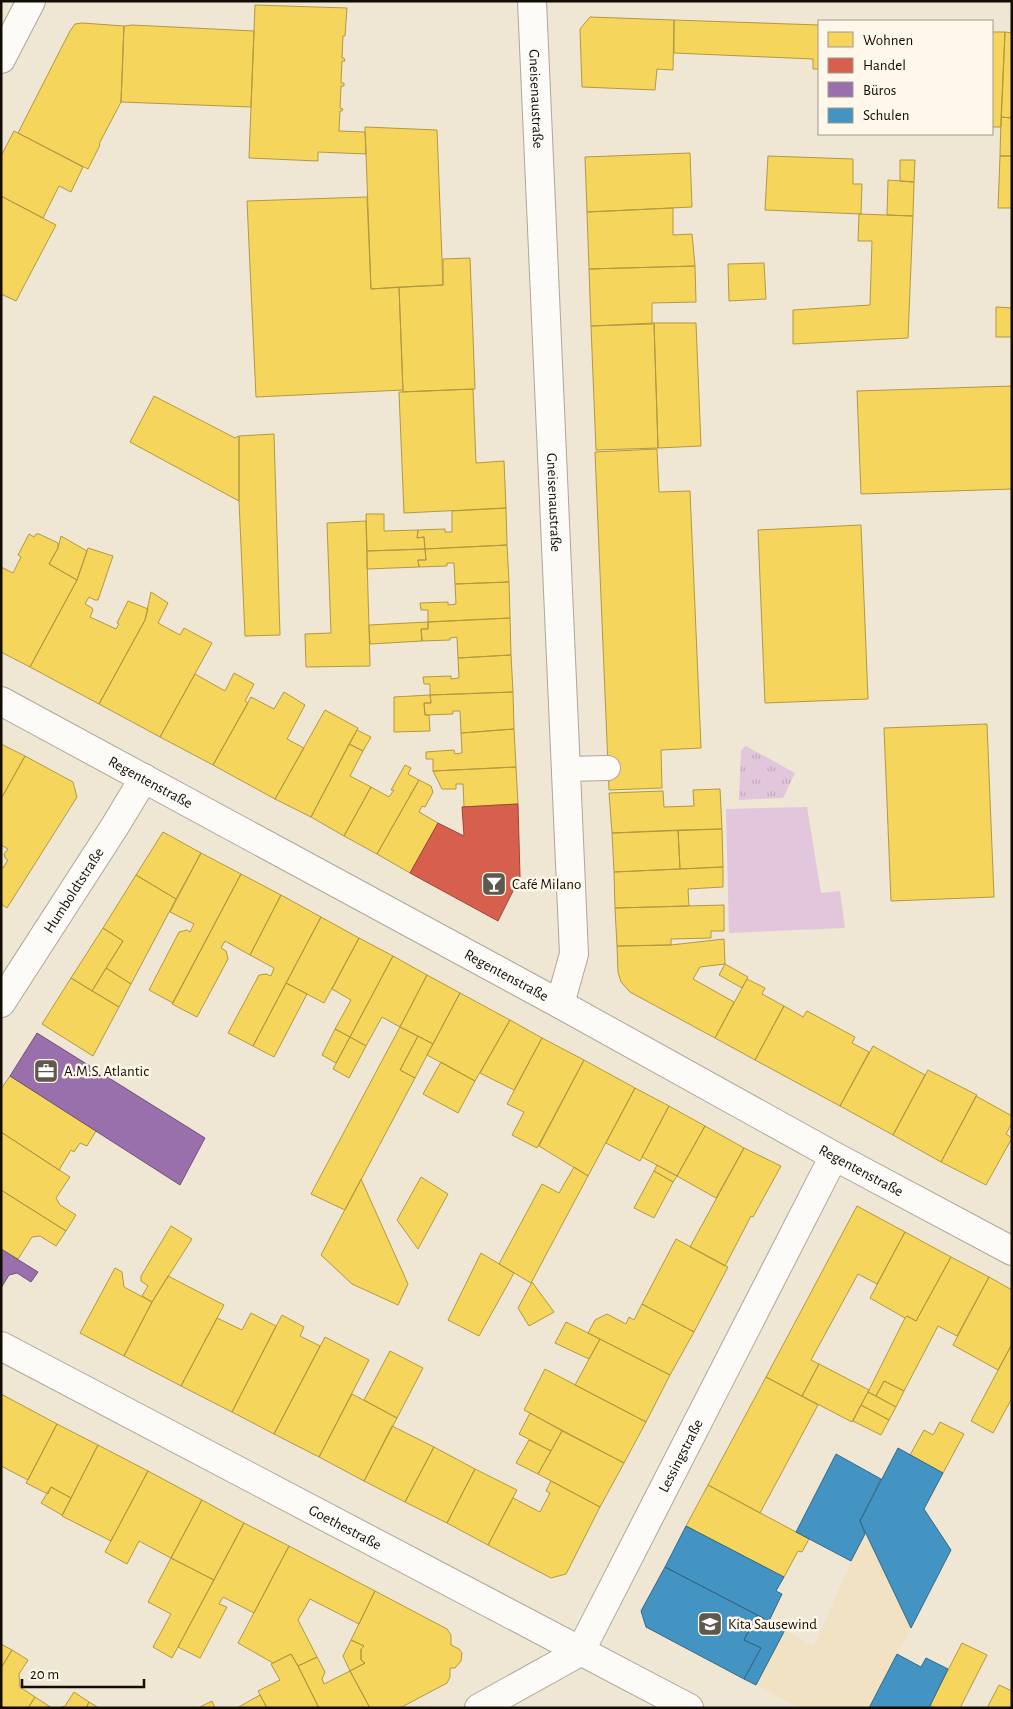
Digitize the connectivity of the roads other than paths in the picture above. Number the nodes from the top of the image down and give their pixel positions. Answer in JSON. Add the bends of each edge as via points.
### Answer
{"nodes":[{"id":1,"x":31,"y":1,"type":"edge"},
{"id":2,"x":532,"y":1,"type":"edge"},
{"id":3,"x":1,"y":59,"type":"edge"},
{"id":4,"x":1,"y":701,"type":"edge"},
{"id":5,"x":608,"y":768,"type":"dead end"},
{"id":6,"x":566,"y":769,"type":"junction"},
{"id":7,"x":144,"y":778,"type":"junction"},
{"id":8,"x":1,"y":1003,"type":"edge"},
{"id":9,"x":560,"y":1004,"type":"junction"},
{"id":10,"x":834,"y":1156,"type":"junction"},
{"id":11,"x":1012,"y":1251,"type":"edge"},
{"id":12,"x":1,"y":1346,"type":"edge"},
{"id":13,"x":580,"y":1652,"type":"junction"},
{"id":14,"x":479,"y":1708,"type":"edge"},
{"id":15,"x":689,"y":1708,"type":"edge"}],
"edges":[{"from":1,"to":3,"type":"street"},
{"from":2,"to":6,"type":"street","name":"Gneisenaustraße"},
{"from":4,"to":7,"type":"street","name":"Regentenstraße"},
{"from":5,"to":6,"type":"lane"},
{"from":6,"to":9,"type":"street","name":"Gneisenaustraße","via":[[574,954]]},
{"from":7,"to":8,"type":"street","name":"Humboldtstraße"},
{"from":7,"to":9,"type":"street","name":"Regentenstraße"},
{"from":9,"to":10,"type":"street","name":"Regentenstraße"},
{"from":10,"to":11,"type":"street","name":"Regentenstraße"},
{"from":10,"to":13,"type":"street","name":"Lessingstraße"},
{"from":12,"to":13,"type":"street","name":"Goethestraße"},
{"from":13,"to":14,"type":"street"},
{"from":13,"to":15,"type":"street","name":"Goethestraße"}]}
